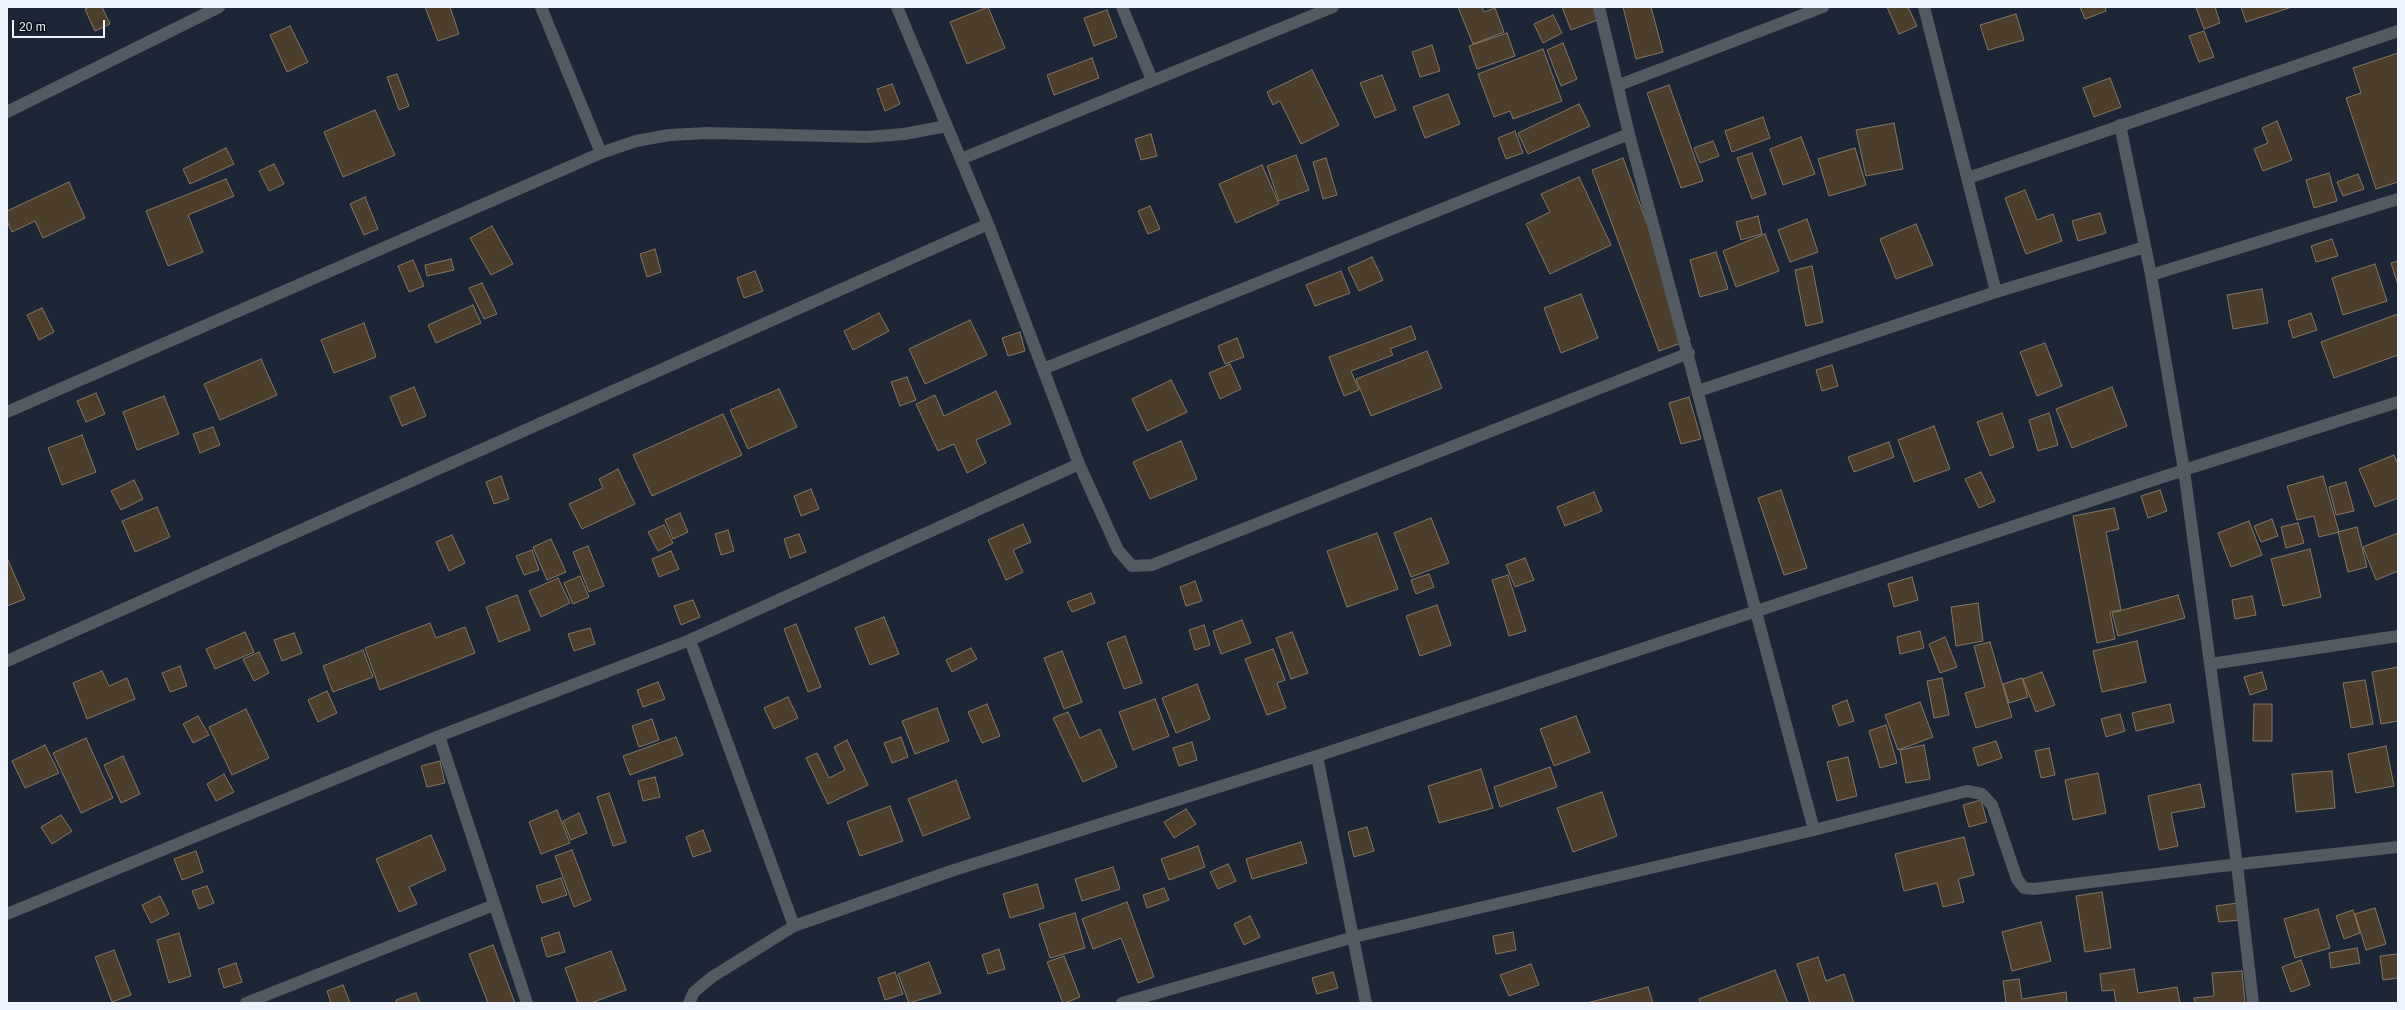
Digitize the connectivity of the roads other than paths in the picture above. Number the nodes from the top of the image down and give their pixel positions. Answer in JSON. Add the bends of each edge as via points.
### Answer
{"nodes":[{"id":1,"x":219,"y":7,"type":"edge"},
{"id":2,"x":542,"y":7,"type":"edge"},
{"id":3,"x":897,"y":7,"type":"edge"},
{"id":4,"x":1122,"y":7,"type":"edge"},
{"id":5,"x":1334,"y":7,"type":"edge"},
{"id":6,"x":1599,"y":7,"type":"edge"},
{"id":7,"x":1822,"y":7,"type":"edge"},
{"id":8,"x":1924,"y":7,"type":"edge"},
{"id":9,"x":2398,"y":31,"type":"edge"},
{"id":10,"x":1152,"y":80,"type":"junction"},
{"id":11,"x":1619,"y":85,"type":"junction"},
{"id":12,"x":7,"y":112,"type":"edge"},
{"id":13,"x":2120,"y":125,"type":"junction"},
{"id":14,"x":947,"y":126,"type":"junction"},
{"id":15,"x":1629,"y":134,"type":"junction"},
{"id":16,"x":601,"y":153,"type":"junction"},
{"id":17,"x":961,"y":159,"type":"junction"},
{"id":18,"x":1968,"y":178,"type":"junction"},
{"id":19,"x":2398,"y":199,"type":"edge"},
{"id":20,"x":988,"y":224,"type":"junction"},
{"id":21,"x":2145,"y":247,"type":"junction"},
{"id":22,"x":2151,"y":275,"type":"junction"},
{"id":23,"x":1996,"y":292,"type":"junction"},
{"id":24,"x":1689,"y":353,"type":"junction"},
{"id":25,"x":1043,"y":369,"type":"junction"},
{"id":26,"x":1698,"y":391,"type":"junction"},
{"id":27,"x":2398,"y":402,"type":"edge"},
{"id":28,"x":7,"y":412,"type":"edge"},
{"id":29,"x":1079,"y":464,"type":"junction"},
{"id":30,"x":2184,"y":470,"type":"junction"},
{"id":31,"x":1757,"y":612,"type":"junction"},
{"id":32,"x":2398,"y":636,"type":"edge"},
{"id":33,"x":690,"y":640,"type":"junction"},
{"id":34,"x":7,"y":661,"type":"edge"},
{"id":35,"x":2210,"y":664,"type":"junction"},
{"id":36,"x":440,"y":736,"type":"junction"},
{"id":37,"x":1317,"y":756,"type":"junction"},
{"id":38,"x":1814,"y":830,"type":"junction"},
{"id":39,"x":2398,"y":847,"type":"edge"},
{"id":40,"x":2237,"y":865,"type":"junction"},
{"id":41,"x":494,"y":905,"type":"junction"},
{"id":42,"x":7,"y":914,"type":"edge"},
{"id":43,"x":794,"y":926,"type":"junction"},
{"id":44,"x":1354,"y":937,"type":"junction"},
{"id":45,"x":246,"y":1003,"type":"edge"},
{"id":46,"x":527,"y":1003,"type":"edge"},
{"id":47,"x":689,"y":1003,"type":"edge"},
{"id":48,"x":1122,"y":1003,"type":"edge"},
{"id":49,"x":1366,"y":1003,"type":"edge"},
{"id":50,"x":2253,"y":1003,"type":"edge"}],
"edges":[{"from":1,"to":12,"type":"street"},
{"from":2,"to":16,"type":"street"},
{"from":3,"to":14,"type":"street"},
{"from":4,"to":10,"type":"street"},
{"from":5,"to":10,"type":"street"},
{"from":6,"to":11,"type":"street"},
{"from":7,"to":11,"type":"street"},
{"from":8,"to":18,"type":"street"},
{"from":9,"to":13,"type":"street"},
{"from":10,"to":17,"type":"street"},
{"from":11,"to":15,"type":"street"},
{"from":13,"to":18,"type":"street"},
{"from":13,"to":21,"type":"street"},
{"from":14,"to":16,"type":"street","via":[[904,134],[867,137],[708,133],[669,135],[636,141]]},
{"from":14,"to":17,"type":"street"},
{"from":15,"to":24,"type":"street"},
{"from":15,"to":25,"type":"street"},
{"from":16,"to":28,"type":"street"},
{"from":17,"to":20,"type":"street"},
{"from":18,"to":23,"type":"street"},
{"from":19,"to":22,"type":"street"},
{"from":20,"to":25,"type":"street"},
{"from":20,"to":34,"type":"street"},
{"from":21,"to":22,"type":"street"},
{"from":21,"to":23,"type":"street"},
{"from":22,"to":30,"type":"street"},
{"from":23,"to":26,"type":"street"},
{"from":24,"to":26,"type":"street"},
{"from":24,"to":29,"type":"street","via":[[1152,565],[1132,566],[1118,550]]},
{"from":25,"to":29,"type":"street"},
{"from":26,"to":31,"type":"street"},
{"from":27,"to":30,"type":"street"},
{"from":29,"to":33,"type":"street"},
{"from":30,"to":31,"type":"street"},
{"from":30,"to":35,"type":"street"},
{"from":31,"to":37,"type":"street"},
{"from":31,"to":38,"type":"street"},
{"from":32,"to":35,"type":"street"},
{"from":33,"to":36,"type":"street"},
{"from":33,"to":43,"type":"street"},
{"from":35,"to":40,"type":"street"},
{"from":36,"to":41,"type":"street"},
{"from":36,"to":42,"type":"street"},
{"from":37,"to":43,"type":"street","via":[[954,870]]},
{"from":37,"to":44,"type":"street"},
{"from":38,"to":40,"type":"street","via":[[1967,791],[1982,794],[1992,805],[2017,879],[2024,888],[2034,889]]},
{"from":38,"to":44,"type":"street"},
{"from":39,"to":40,"type":"street"},
{"from":40,"to":50,"type":"street"},
{"from":41,"to":45,"type":"street"},
{"from":41,"to":46,"type":"street"},
{"from":43,"to":47,"type":"street","via":[[712,977],[694,992]]},
{"from":44,"to":48,"type":"street"},
{"from":44,"to":49,"type":"street"}]}
